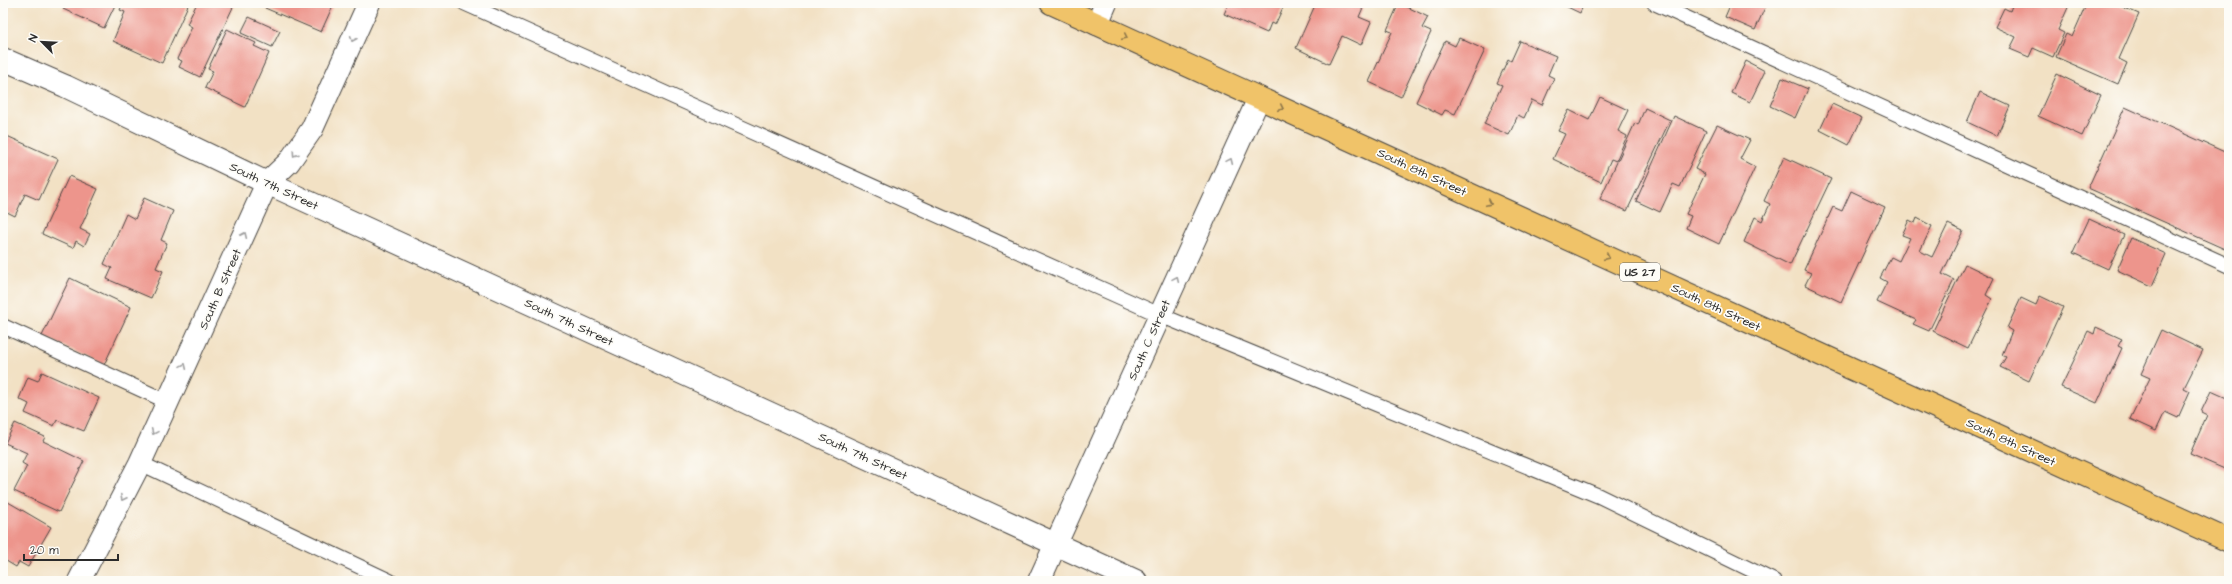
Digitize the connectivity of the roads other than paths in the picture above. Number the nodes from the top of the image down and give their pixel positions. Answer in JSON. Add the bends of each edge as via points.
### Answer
{"nodes":[{"id":1,"x":369,"y":3,"type":"edge"},
{"id":2,"x":464,"y":3,"type":"edge"},
{"id":3,"x":1051,"y":3,"type":"edge"},
{"id":4,"x":1106,"y":3,"type":"edge"},
{"id":5,"x":1654,"y":3,"type":"edge"},
{"id":6,"x":1096,"y":24,"type":"junction"},
{"id":7,"x":3,"y":58,"type":"edge"},
{"id":8,"x":1258,"y":98,"type":"junction"},
{"id":9,"x":267,"y":184,"type":"junction"},
{"id":10,"x":2229,"y":266,"type":"edge"},
{"id":11,"x":1160,"y":315,"type":"junction"},
{"id":12,"x":3,"y":326,"type":"edge"},
{"id":13,"x":168,"y":402,"type":"junction"},
{"id":14,"x":140,"y":463,"type":"junction"},
{"id":15,"x":2229,"y":541,"type":"edge"},
{"id":16,"x":1056,"y":545,"type":"junction"},
{"id":17,"x":80,"y":581,"type":"edge"},
{"id":18,"x":390,"y":581,"type":"edge"},
{"id":19,"x":1039,"y":581,"type":"edge"},
{"id":20,"x":1136,"y":581,"type":"edge"},
{"id":21,"x":1774,"y":581,"type":"edge"}],
"edges":[{"from":1,"to":9,"type":"street","name":"South B Street","one_way":true,"via":[[312,129],[289,162]]},
{"from":2,"to":11,"type":"lane"},
{"from":3,"to":6,"type":"highway","name":"South 8th Street","number":"US 27"},
{"from":4,"to":6,"type":"street"},
{"from":5,"to":10,"type":"lane"},
{"from":6,"to":8,"type":"highway","name":"South 8th Street","number":"US 27","one_way":true},
{"from":7,"to":9,"type":"street","name":"South 7th Street"},
{"from":11,"to":8,"type":"street","name":"South C Street","one_way":true},
{"from":8,"to":15,"type":"highway","name":"South 8th Street","number":"US 27","one_way":true},
{"from":13,"to":9,"type":"street","name":"South B Street","one_way":true},
{"from":9,"to":16,"type":"street","name":"South 7th Street"},
{"from":11,"to":16,"type":"street","name":"South C Street"},
{"from":11,"to":21,"type":"lane","via":[[1599,496]]},
{"from":12,"to":13,"type":"lane"},
{"from":13,"to":14,"type":"street","name":"South B Street","one_way":true},
{"from":14,"to":17,"type":"street","name":"South B Street","one_way":true},
{"from":14,"to":18,"type":"lane"},
{"from":16,"to":19,"type":"street","name":"South C Street"},
{"from":16,"to":20,"type":"street","name":"South 7th Street"}]}
